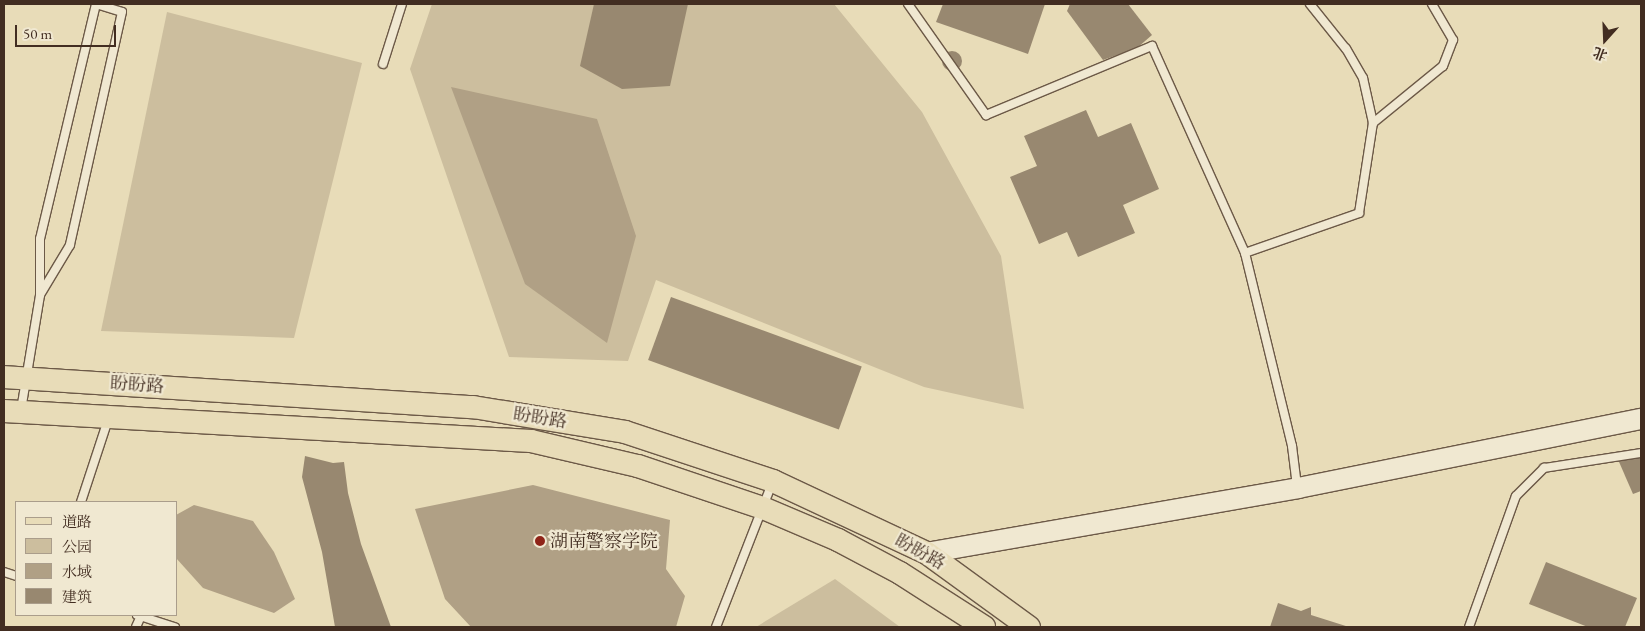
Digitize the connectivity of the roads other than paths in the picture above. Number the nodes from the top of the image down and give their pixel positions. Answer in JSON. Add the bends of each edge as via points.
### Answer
{"nodes":[{"id":1,"x":402,"y":4,"type":"edge"},
{"id":2,"x":908,"y":4,"type":"edge"},
{"id":3,"x":1310,"y":4,"type":"edge"},
{"id":4,"x":1432,"y":4,"type":"edge"},
{"id":5,"x":383,"y":64,"type":"dead end"},
{"id":6,"x":1373,"y":122,"type":"junction"},
{"id":7,"x":1245,"y":253,"type":"junction"},
{"id":8,"x":40,"y":295,"type":"junction"},
{"id":9,"x":15,"y":378,"type":"edge"},
{"id":10,"x":12,"y":411,"type":"edge"},
{"id":11,"x":109,"y":418,"type":"junction"},
{"id":12,"x":1641,"y":418,"type":"edge"},
{"id":13,"x":1641,"y":453,"type":"edge"},
{"id":14,"x":773,"y":481,"type":"junction"},
{"id":15,"x":1298,"y":488,"type":"junction"},
{"id":16,"x":81,"y":501,"type":"edge"},
{"id":17,"x":763,"y":508,"type":"junction"},
{"id":18,"x":927,"y":553,"type":"junction"},
{"id":19,"x":142,"y":616,"type":"edge"},
{"id":20,"x":175,"y":627,"type":"edge"},
{"id":21,"x":716,"y":627,"type":"edge"},
{"id":22,"x":984,"y":627,"type":"edge"},
{"id":23,"x":1029,"y":627,"type":"edge"},
{"id":24,"x":1469,"y":627,"type":"edge"}],
"edges":[{"from":1,"to":5,"type":"lane"},
{"from":2,"to":7,"type":"lane","via":[[986,115],[1152,46]]},
{"from":3,"to":6,"type":"lane","via":[[1346,49],[1363,78]]},
{"from":4,"to":6,"type":"lane","via":[[1453,40],[1443,66]]},
{"from":6,"to":7,"type":"lane","via":[[1359,213]]},
{"from":7,"to":15,"type":"lane","via":[[1292,446]]},
{"from":8,"to":8,"type":"lane","via":[[70,245],[122,12],[96,4],[40,239]]},
{"from":8,"to":9,"type":"lane"},
{"from":9,"to":10,"type":"lane"},
{"from":9,"to":14,"type":"main road","name":"盼盼路","via":[[473,407],[625,432]]},
{"from":10,"to":11,"type":"main road","name":"盼盼路"},
{"from":11,"to":16,"type":"lane"},
{"from":11,"to":17,"type":"main road","name":"盼盼路","via":[[531,441],[638,466]]},
{"from":12,"to":15,"type":"main road"},
{"from":13,"to":24,"type":"lane","via":[[1544,468],[1516,496]]},
{"from":14,"to":17,"type":"lane"},
{"from":14,"to":18,"type":"main road","name":"盼盼路"},
{"from":15,"to":18,"type":"main road"},
{"from":17,"to":21,"type":"lane"},
{"from":17,"to":22,"type":"main road","name":"盼盼路","via":[[838,540],[900,573]]},
{"from":18,"to":23,"type":"main road","name":"盼盼路"},
{"from":19,"to":20,"type":"lane"}]}
